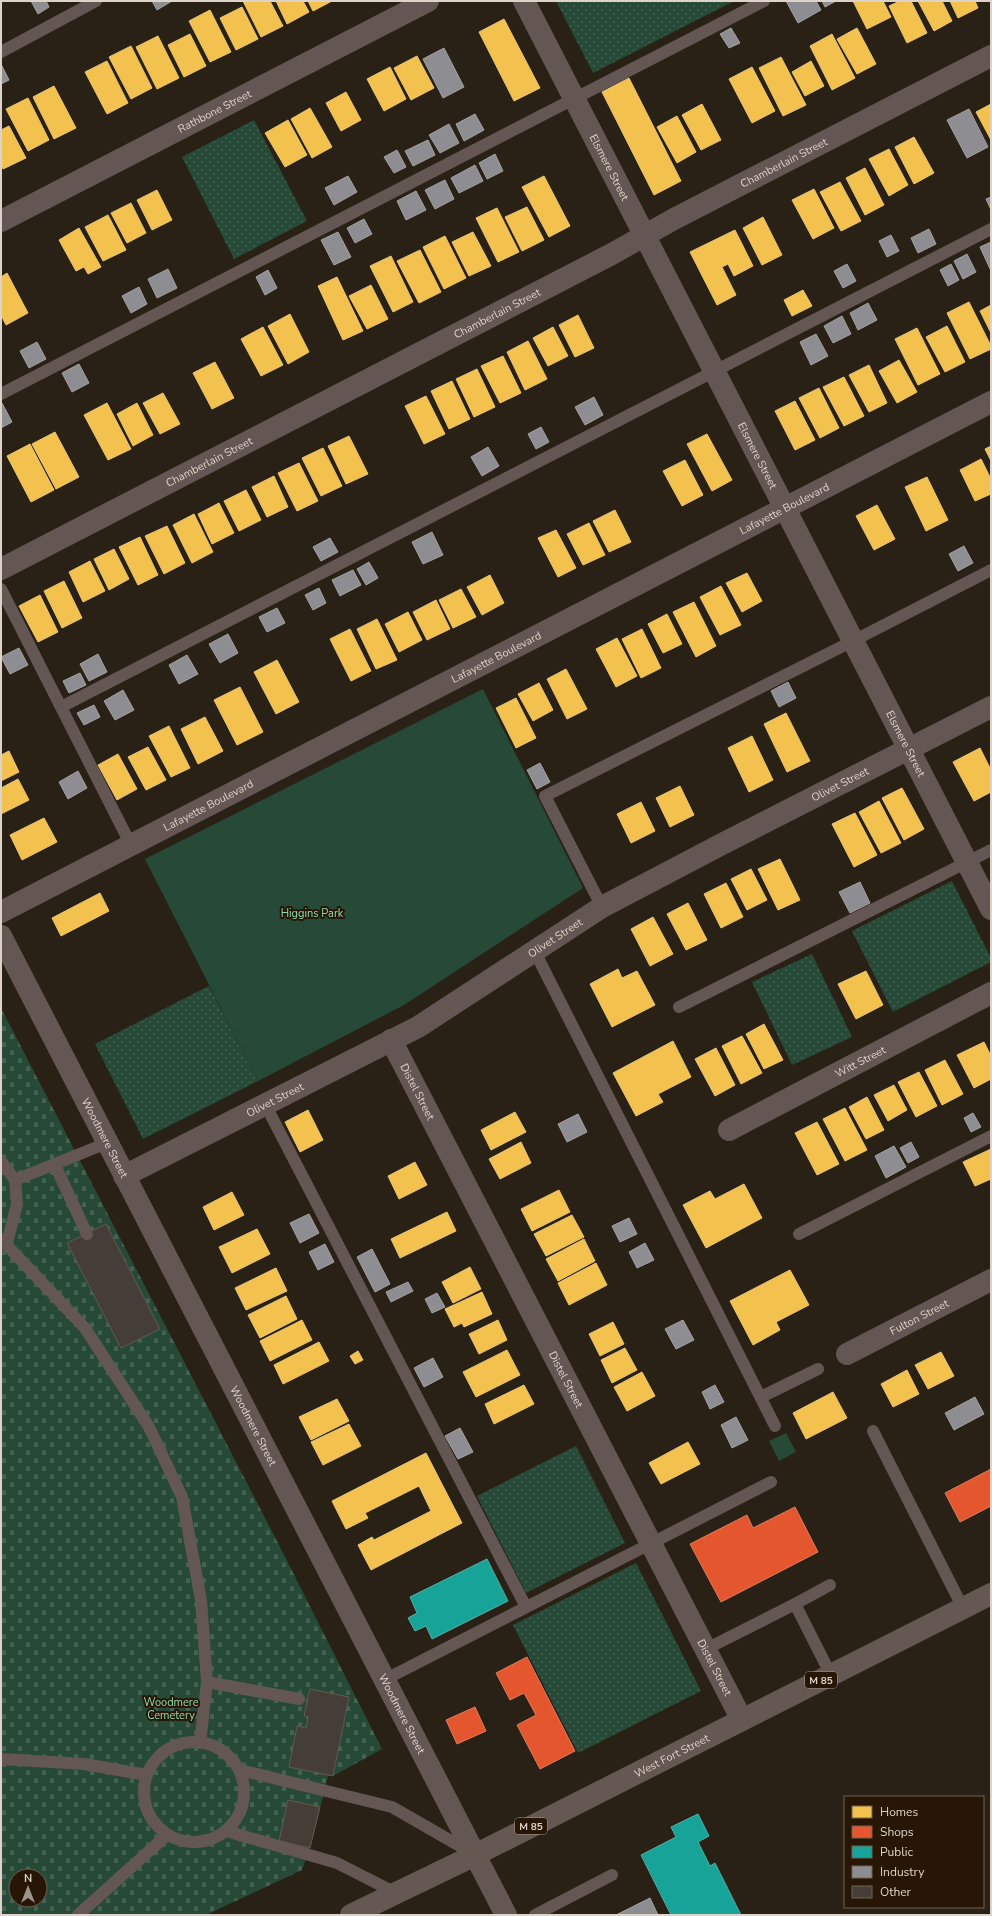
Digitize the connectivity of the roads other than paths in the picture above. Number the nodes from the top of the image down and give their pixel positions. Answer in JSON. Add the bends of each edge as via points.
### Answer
{"nodes":[{"id":1,"x":96,"y":1,"type":"edge"},
{"id":2,"x":428,"y":1,"type":"edge"},
{"id":3,"x":524,"y":1,"type":"edge"},
{"id":4,"x":764,"y":1,"type":"edge"},
{"id":5,"x":1,"y":52,"type":"edge"},
{"id":6,"x":991,"y":56,"type":"edge"},
{"id":7,"x":575,"y":100,"type":"junction"},
{"id":8,"x":1,"y":221,"type":"edge"},
{"id":9,"x":991,"y":229,"type":"edge"},
{"id":10,"x":645,"y":236,"type":"junction"},
{"id":11,"x":714,"y":370,"type":"junction"},
{"id":12,"x":1,"y":394,"type":"edge"},
{"id":13,"x":991,"y":402,"type":"edge"},
{"id":14,"x":785,"y":508,"type":"junction"},
{"id":15,"x":1,"y":569,"type":"edge"},
{"id":16,"x":991,"y":570,"type":"edge"},
{"id":17,"x":1,"y":588,"type":"edge"},
{"id":18,"x":853,"y":641,"type":"junction"},
{"id":19,"x":991,"y":706,"type":"edge"},
{"id":20,"x":61,"y":707,"type":"junction"},
{"id":21,"x":908,"y":749,"type":"junction"},
{"id":22,"x":131,"y":845,"type":"junction"},
{"id":23,"x":991,"y":850,"type":"edge"},
{"id":24,"x":967,"y":862,"type":"junction"},
{"id":25,"x":602,"y":908,"type":"junction"},
{"id":26,"x":991,"y":909,"type":"edge"},
{"id":27,"x":1,"y":912,"type":"edge"},
{"id":28,"x":1,"y":936,"type":"edge"},
{"id":29,"x":534,"y":950,"type":"junction"},
{"id":30,"x":991,"y":993,"type":"edge"},
{"id":31,"x":679,"y":1007,"type":"dead end"},
{"id":32,"x":391,"y":1040,"type":"junction"},
{"id":33,"x":265,"y":1104,"type":"junction"},
{"id":34,"x":729,"y":1130,"type":"dead end"},
{"id":35,"x":991,"y":1136,"type":"edge"},
{"id":36,"x":108,"y":1144,"type":"junction"},
{"id":37,"x":1,"y":1161,"type":"edge"},
{"id":38,"x":55,"y":1165,"type":"junction"},
{"id":39,"x":124,"y":1176,"type":"junction"},
{"id":40,"x":15,"y":1180,"type":"junction"},
{"id":41,"x":87,"y":1234,"type":"dead end"},
{"id":42,"x":799,"y":1234,"type":"dead end"},
{"id":43,"x":4,"y":1241,"type":"edge"},
{"id":44,"x":991,"y":1280,"type":"edge"},
{"id":45,"x":847,"y":1354,"type":"dead end"},
{"id":46,"x":818,"y":1368,"type":"dead end"},
{"id":47,"x":761,"y":1397,"type":"junction"},
{"id":48,"x":775,"y":1426,"type":"dead end"},
{"id":49,"x":873,"y":1431,"type":"dead end"},
{"id":50,"x":771,"y":1482,"type":"dead end"},
{"id":51,"x":651,"y":1542,"type":"junction"},
{"id":52,"x":830,"y":1585,"type":"dead end"},
{"id":53,"x":991,"y":1594,"type":"edge"},
{"id":54,"x":795,"y":1604,"type":"junction"},
{"id":55,"x":526,"y":1607,"type":"junction"},
{"id":56,"x":963,"y":1608,"type":"junction"},
{"id":57,"x":706,"y":1649,"type":"junction"},
{"id":58,"x":831,"y":1675,"type":"junction"},
{"id":59,"x":384,"y":1680,"type":"junction"},
{"id":60,"x":207,"y":1682,"type":"junction"},
{"id":61,"x":299,"y":1699,"type":"dead end"},
{"id":62,"x":742,"y":1720,"type":"junction"},
{"id":63,"x":200,"y":1743,"type":"junction"},
{"id":64,"x":1,"y":1759,"type":"edge"},
{"id":65,"x":240,"y":1770,"type":"junction"},
{"id":66,"x":147,"y":1775,"type":"junction"},
{"id":67,"x":226,"y":1831,"type":"junction"},
{"id":68,"x":167,"y":1834,"type":"junction"},
{"id":69,"x":475,"y":1855,"type":"junction"},
{"id":70,"x":612,"y":1875,"type":"dead end"},
{"id":71,"x":396,"y":1893,"type":"junction"},
{"id":72,"x":78,"y":1915,"type":"edge"},
{"id":73,"x":351,"y":1915,"type":"edge"},
{"id":74,"x":506,"y":1915,"type":"edge"},
{"id":75,"x":535,"y":1915,"type":"edge"}],
"edges":[{"from":1,"to":5,"type":"lane"},
{"from":2,"to":8,"type":"street","name":"Rathbone Street"},
{"from":3,"to":7,"type":"street","name":"Elsmere Street"},
{"from":4,"to":7,"type":"lane"},
{"from":6,"to":10,"type":"street","name":"Chamberlain Street"},
{"from":7,"to":10,"type":"street","name":"Elsmere Street"},
{"from":7,"to":12,"type":"lane"},
{"from":9,"to":11,"type":"lane"},
{"from":10,"to":11,"type":"street","name":"Elsmere Street"},
{"from":10,"to":15,"type":"street","name":"Chamberlain Street"},
{"from":11,"to":14,"type":"street","name":"Elsmere Street"},
{"from":11,"to":20,"type":"lane"},
{"from":13,"to":14,"type":"street","name":"Lafayette Boulevard"},
{"from":14,"to":18,"type":"street","name":"Elsmere Street"},
{"from":14,"to":22,"type":"street","name":"Lafayette Boulevard"},
{"from":16,"to":18,"type":"lane"},
{"from":17,"to":20,"type":"lane"},
{"from":18,"to":21,"type":"street","name":"Elsmere Street"},
{"from":18,"to":25,"type":"lane","via":[[546,796]]},
{"from":19,"to":21,"type":"street","name":"Olivet Street"},
{"from":20,"to":22,"type":"lane"},
{"from":21,"to":24,"type":"street","name":"Elsmere Street"},
{"from":21,"to":25,"type":"street","name":"Olivet Street"},
{"from":22,"to":27,"type":"street","name":"Lafayette Boulevard"},
{"from":23,"to":24,"type":"lane"},
{"from":24,"to":26,"type":"street","name":"Elsmere Street"},
{"from":24,"to":31,"type":"lane"},
{"from":25,"to":29,"type":"street","name":"Olivet Street"},
{"from":28,"to":36,"type":"street","name":"Woodmere Street"},
{"from":29,"to":32,"type":"street","name":"Olivet Street","via":[[418,1026]]},
{"from":29,"to":47,"type":"lane"},
{"from":30,"to":34,"type":"street","name":"Witt Street"},
{"from":32,"to":33,"type":"street","name":"Olivet Street"},
{"from":32,"to":51,"type":"street","name":"Distel Street"},
{"from":33,"to":39,"type":"street","name":"Olivet Street"},
{"from":33,"to":55,"type":"lane"},
{"from":35,"to":42,"type":"lane"},
{"from":36,"to":38,"type":"lane"},
{"from":36,"to":39,"type":"street","name":"Woodmere Street"},
{"from":37,"to":40,"type":"lane"},
{"from":38,"to":40,"type":"lane"},
{"from":38,"to":41,"type":"lane"},
{"from":39,"to":59,"type":"street","name":"Woodmere Street"},
{"from":40,"to":43,"type":"lane","via":[[17,1204]]},
{"from":43,"to":60,"type":"lane","via":[[85,1328],[149,1427],[182,1497],[201,1600]]},
{"from":44,"to":45,"type":"street","name":"Fulton Street"},
{"from":46,"to":47,"type":"lane"},
{"from":47,"to":48,"type":"lane"},
{"from":49,"to":56,"type":"lane"},
{"from":50,"to":51,"type":"lane"},
{"from":51,"to":55,"type":"lane"},
{"from":51,"to":57,"type":"street","name":"Distel Street"},
{"from":52,"to":54,"type":"lane"},
{"from":53,"to":56,"type":"main road","name":"West Fort Street","number":"M 85"},
{"from":54,"to":57,"type":"lane"},
{"from":54,"to":58,"type":"lane"},
{"from":55,"to":59,"type":"lane"},
{"from":56,"to":58,"type":"main road","name":"West Fort Street","number":"M 85"},
{"from":57,"to":62,"type":"street","name":"Distel Street"},
{"from":58,"to":62,"type":"main road","name":"West Fort Street","number":"M 85"},
{"from":59,"to":69,"type":"street","name":"Woodmere Street"},
{"from":60,"to":61,"type":"lane"},
{"from":60,"to":63,"type":"lane"},
{"from":62,"to":69,"type":"main road","name":"West Fort Street","number":"M 85"},
{"from":63,"to":65,"type":"lane","via":[[224,1751]]},
{"from":63,"to":66,"type":"lane","via":[[176,1745],[161,1754],[150,1766]]},
{"from":64,"to":66,"type":"lane","via":[[84,1764]]},
{"from":65,"to":67,"type":"lane","via":[[244,1778],[243,1806],[233,1825]]},
{"from":65,"to":69,"type":"lane","via":[[392,1807]]},
{"from":66,"to":68,"type":"lane","via":[[144,1782],[144,1799],[149,1815],[158,1828]]},
{"from":67,"to":68,"type":"lane","via":[[220,1836],[188,1843]]},
{"from":67,"to":71,"type":"lane","via":[[337,1863]]},
{"from":68,"to":72,"type":"lane"},
{"from":69,"to":71,"type":"main road","name":"West Fort Street","number":"M 85"},
{"from":69,"to":74,"type":"street","name":"Woodmere Street"},
{"from":70,"to":75,"type":"lane"},
{"from":71,"to":73,"type":"main road","name":"West Fort Street","number":"M 85"}]}
